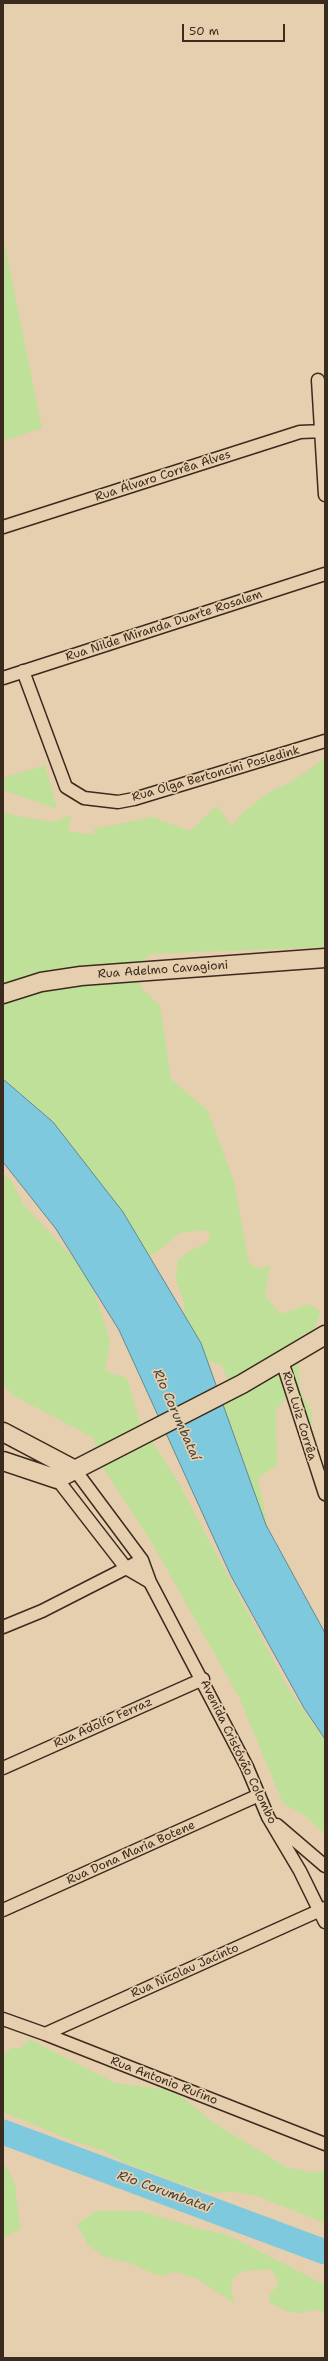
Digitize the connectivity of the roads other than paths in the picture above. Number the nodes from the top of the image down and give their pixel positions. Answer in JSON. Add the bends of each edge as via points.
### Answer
{"nodes":[{"id":1,"x":318,"y":380,"type":"dead end"},
{"id":2,"x":323,"y":431,"type":"edge"},
{"id":3,"x":325,"y":495,"type":"edge"},
{"id":4,"x":3,"y":527,"type":"edge"},
{"id":5,"x":325,"y":574,"type":"edge"},
{"id":6,"x":23,"y":671,"type":"junction"},
{"id":7,"x":3,"y":678,"type":"edge"},
{"id":8,"x":325,"y":741,"type":"edge"},
{"id":9,"x":325,"y":958,"type":"edge"},
{"id":10,"x":3,"y":994,"type":"edge"},
{"id":11,"x":325,"y":1336,"type":"edge"},
{"id":12,"x":282,"y":1360,"type":"junction"},
{"id":13,"x":3,"y":1432,"type":"edge"},
{"id":14,"x":3,"y":1461,"type":"edge"},
{"id":15,"x":75,"y":1470,"type":"junction"},
{"id":16,"x":57,"y":1479,"type":"junction"},
{"id":17,"x":325,"y":1494,"type":"edge"},
{"id":18,"x":142,"y":1560,"type":"junction"},
{"id":19,"x":126,"y":1568,"type":"junction"},
{"id":20,"x":150,"y":1582,"type":"junction"},
{"id":21,"x":3,"y":1627,"type":"edge"},
{"id":22,"x":202,"y":1679,"type":"junction"},
{"id":23,"x":3,"y":1768,"type":"edge"},
{"id":24,"x":259,"y":1795,"type":"junction"},
{"id":25,"x":268,"y":1817,"type":"junction"},
{"id":26,"x":325,"y":1866,"type":"edge"},
{"id":27,"x":322,"y":1909,"type":"edge"},
{"id":28,"x":3,"y":1910,"type":"edge"},
{"id":29,"x":325,"y":1922,"type":"edge"},
{"id":30,"x":3,"y":2019,"type":"edge"},
{"id":31,"x":45,"y":2034,"type":"junction"},
{"id":32,"x":325,"y":2144,"type":"edge"}],
"edges":[{"from":1,"to":2,"type":"street"},
{"from":2,"to":3,"type":"street"},
{"from":2,"to":4,"type":"street","name":"Rua Álvaro Corrêa Alves","via":[[300,432]]},
{"from":5,"to":6,"type":"street","name":"Rua Nilde Miranda Duarte Rosalem"},
{"from":6,"to":7,"type":"street","name":"Rua Nilde Miranda Duarte Rosalem"},
{"from":6,"to":8,"type":"street","name":"Rua Olga Bertoncini Posledink","via":[[66,787],[84,798],[118,802],[134,799]]},
{"from":9,"to":10,"type":"street","name":"Rua Adelmo Cavagioni","via":[[81,976],[41,982]]},
{"from":11,"to":12,"type":"street"},
{"from":12,"to":15,"type":"street","via":[[242,1384]]},
{"from":12,"to":17,"type":"street","name":"Rua Luiz Corrêa"},
{"from":13,"to":15,"type":"street","name":"Avenida Cristóvão Colombo"},
{"from":14,"to":16,"type":"street"},
{"from":15,"to":16,"type":"street"},
{"from":15,"to":18,"type":"street","name":"Avenida Cristóvão Colombo"},
{"from":16,"to":19,"type":"street"},
{"from":18,"to":19,"type":"street"},
{"from":18,"to":20,"type":"street","name":"Avenida Cristóvão Colombo"},
{"from":19,"to":20,"type":"street"},
{"from":19,"to":21,"type":"street","via":[[42,1611]]},
{"from":20,"to":22,"type":"street","name":"Avenida Cristóvão Colombo"},
{"from":22,"to":23,"type":"street","name":"Rua Adolfo Ferraz"},
{"from":22,"to":24,"type":"street","name":"Avenida Cristóvão Colombo"},
{"from":24,"to":25,"type":"street","name":"Avenida Cristóvão Colombo"},
{"from":24,"to":28,"type":"street","name":"Rua Dona Maria Botene"},
{"from":25,"to":26,"type":"street"},
{"from":25,"to":27,"type":"street","name":"Avenida Cristóvão Colombo"},
{"from":27,"to":29,"type":"street","name":"Avenida Cristóvão Colombo"},
{"from":27,"to":31,"type":"street","name":"Rua Nicolau Jacinto"},
{"from":30,"to":31,"type":"street","name":"Rua Antonio Rufino"},
{"from":31,"to":32,"type":"street","name":"Rua Antonio Rufino"}]}
